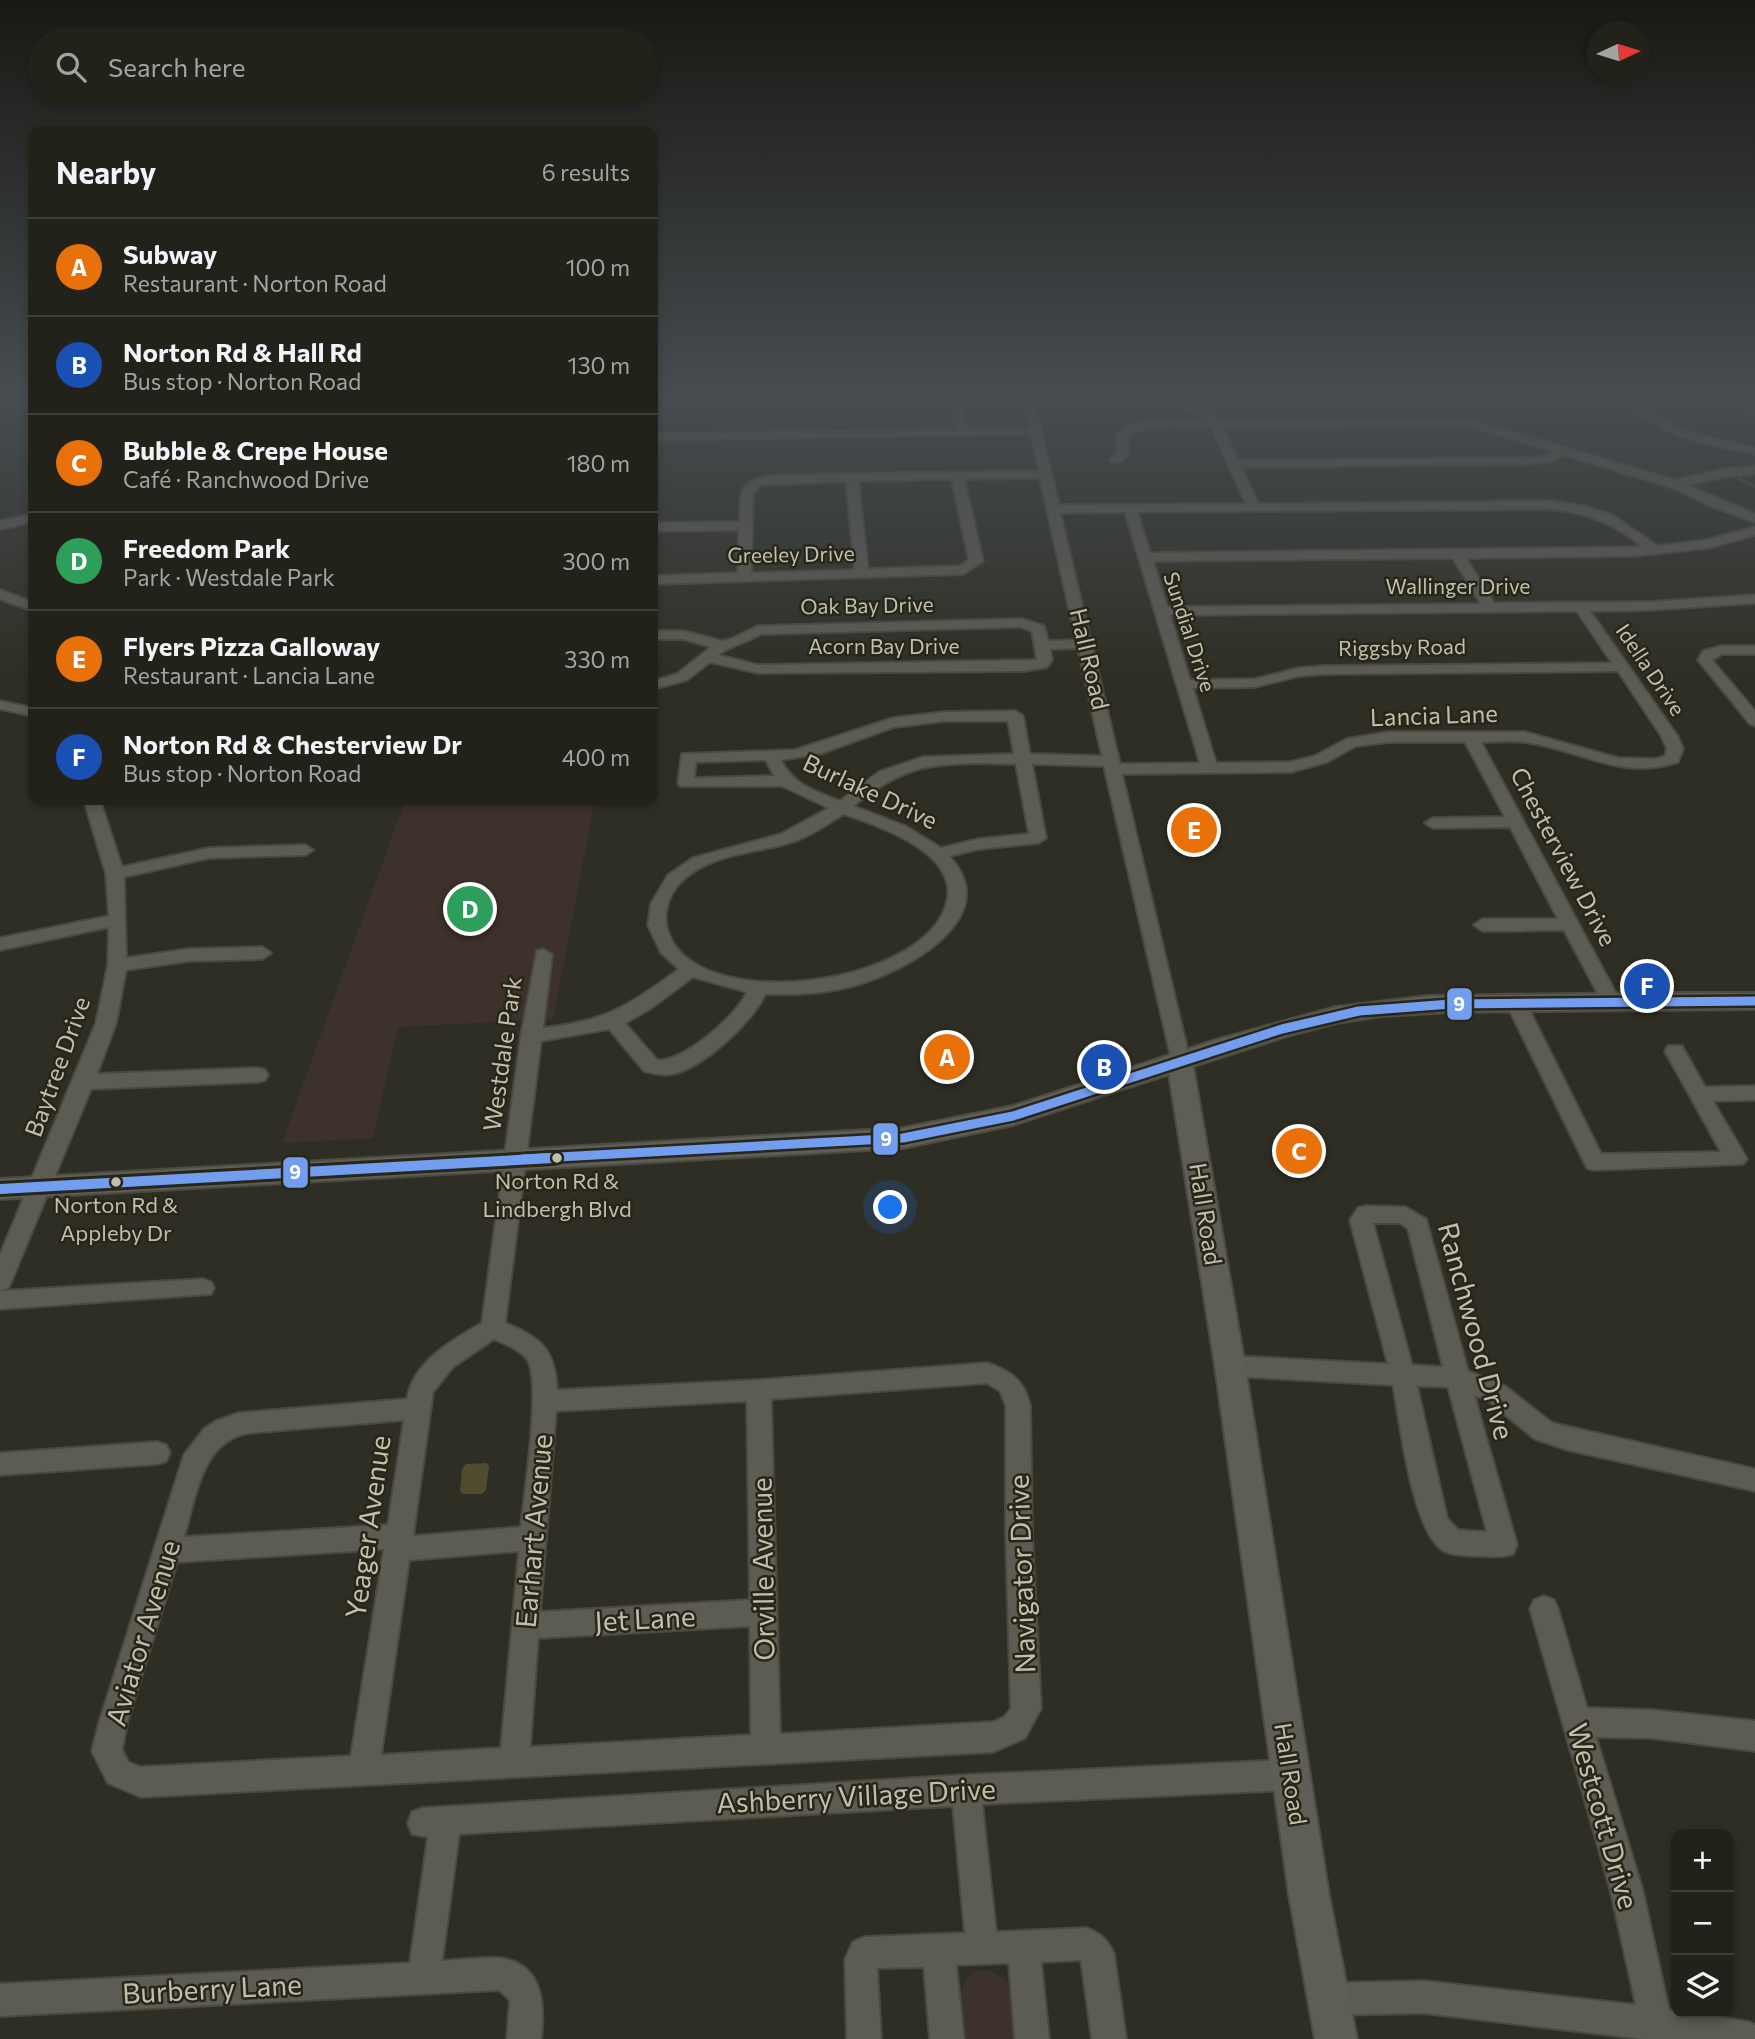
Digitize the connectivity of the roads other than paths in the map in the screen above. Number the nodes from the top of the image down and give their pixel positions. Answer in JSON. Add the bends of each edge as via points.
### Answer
{"nodes":[{"id":1,"x":747,"y":493,"type":"edge"},
{"id":2,"x":854,"y":493,"type":"edge"},
{"id":3,"x":961,"y":493,"type":"edge"},
{"id":4,"x":1050,"y":493,"type":"edge"},
{"id":5,"x":1247,"y":493,"type":"edge"},
{"id":6,"x":1694,"y":493,"type":"edge"},
{"id":7,"x":1253,"y":506,"type":"junction"},
{"id":8,"x":1130,"y":508,"type":"junction"},
{"id":9,"x":1054,"y":509,"type":"junction"},
{"id":10,"x":1755,"y":518,"type":"edge"},
{"id":11,"x":28,"y":519,"type":"edge"},
{"id":12,"x":0,"y":525,"type":"edge"},
{"id":13,"x":746,"y":526,"type":"junction"},
{"id":14,"x":658,"y":527,"type":"edge"},
{"id":15,"x":1755,"y":531,"type":"edge"},
{"id":16,"x":1655,"y":550,"type":"junction"},
{"id":17,"x":1457,"y":554,"type":"junction"},
{"id":18,"x":1143,"y":557,"type":"junction"},
{"id":19,"x":862,"y":575,"type":"junction"},
{"id":20,"x":744,"y":578,"type":"junction"},
{"id":21,"x":658,"y":580,"type":"edge"},
{"id":22,"x":0,"y":594,"type":"edge"},
{"id":23,"x":1755,"y":599,"type":"edge"},
{"id":24,"x":28,"y":605,"type":"edge"},
{"id":25,"x":1581,"y":607,"type":"junction"},
{"id":26,"x":1490,"y":608,"type":"junction"},
{"id":27,"x":1160,"y":611,"type":"junction"},
{"id":28,"x":658,"y":635,"type":"edge"},
{"id":29,"x":1085,"y":644,"type":"junction"},
{"id":30,"x":722,"y":645,"type":"junction"},
{"id":31,"x":1043,"y":645,"type":"junction"},
{"id":32,"x":1755,"y":650,"type":"edge"},
{"id":33,"x":707,"y":657,"type":"junction"},
{"id":34,"x":1622,"y":667,"type":"junction"},
{"id":35,"x":658,"y":684,"type":"edge"},
{"id":36,"x":1184,"y":684,"type":"junction"},
{"id":37,"x":0,"y":705,"type":"edge"},
{"id":38,"x":28,"y":711,"type":"edge"},
{"id":39,"x":1755,"y":721,"type":"edge"},
{"id":40,"x":1470,"y":736,"type":"junction"},
{"id":41,"x":772,"y":757,"type":"junction"},
{"id":42,"x":1023,"y":759,"type":"junction"},
{"id":43,"x":1672,"y":759,"type":"joint"},
{"id":44,"x":1113,"y":765,"type":"junction"},
{"id":45,"x":1210,"y":769,"type":"junction"},
{"id":46,"x":785,"y":781,"type":"junction"},
{"id":47,"x":94,"y":805,"type":"edge"},
{"id":48,"x":841,"y":808,"type":"junction"},
{"id":49,"x":1433,"y":822,"type":"dead end"},
{"id":50,"x":1518,"y":822,"type":"junction"},
{"id":51,"x":305,"y":850,"type":"dead end"},
{"id":52,"x":940,"y":853,"type":"junction"},
{"id":53,"x":115,"y":874,"type":"junction"},
{"id":54,"x":118,"y":920,"type":"junction"},
{"id":55,"x":1572,"y":924,"type":"junction"},
{"id":56,"x":1483,"y":925,"type":"dead end"},
{"id":57,"x":0,"y":944,"type":"edge"},
{"id":58,"x":262,"y":953,"type":"dead end"},
{"id":59,"x":543,"y":955,"type":"dead end"},
{"id":60,"x":117,"y":965,"type":"junction"},
{"id":61,"x":690,"y":970,"type":"junction"},
{"id":62,"x":758,"y":989,"type":"junction"},
{"id":63,"x":1611,"y":1001,"type":"junction"},
{"id":64,"x":1755,"y":1001,"type":"edge"},
{"id":65,"x":1516,"y":1003,"type":"junction"},
{"id":66,"x":613,"y":1021,"type":"junction"},
{"id":67,"x":531,"y":1036,"type":"junction"},
{"id":68,"x":1675,"y":1051,"type":"dead end"},
{"id":69,"x":1180,"y":1062,"type":"junction"},
{"id":70,"x":258,"y":1075,"type":"dead end"},
{"id":71,"x":84,"y":1082,"type":"junction"},
{"id":72,"x":1755,"y":1093,"type":"edge"},
{"id":73,"x":1699,"y":1094,"type":"junction"},
{"id":74,"x":515,"y":1161,"type":"junction"},
{"id":75,"x":41,"y":1187,"type":"junction"},
{"id":76,"x":0,"y":1189,"type":"edge"},
{"id":77,"x":0,"y":1282,"type":"edge"},
{"id":78,"x":203,"y":1288,"type":"dead end"},
{"id":79,"x":0,"y":1300,"type":"edge"},
{"id":80,"x":493,"y":1328,"type":"junction"},
{"id":81,"x":1230,"y":1366,"type":"junction"},
{"id":82,"x":1403,"y":1375,"type":"junction"},
{"id":83,"x":1458,"y":1378,"type":"junction"},
{"id":84,"x":759,"y":1390,"type":"junction"},
{"id":85,"x":545,"y":1401,"type":"junction"},
{"id":86,"x":417,"y":1409,"type":"junction"},
{"id":87,"x":157,"y":1453,"type":"dead end"},
{"id":88,"x":0,"y":1464,"type":"edge"},
{"id":89,"x":1755,"y":1479,"type":"edge"},
{"id":90,"x":533,"y":1538,"type":"junction"},
{"id":91,"x":399,"y":1542,"type":"junction"},
{"id":92,"x":169,"y":1550,"type":"junction"},
{"id":93,"x":1544,"y":1609,"type":"dead end"},
{"id":94,"x":763,"y":1612,"type":"junction"},
{"id":95,"x":526,"y":1626,"type":"junction"},
{"id":96,"x":1576,"y":1722,"type":"junction"},
{"id":97,"x":1755,"y":1736,"type":"edge"},
{"id":98,"x":766,"y":1749,"type":"junction"},
{"id":99,"x":514,"y":1761,"type":"junction"},
{"id":100,"x":364,"y":1769,"type":"junction"},
{"id":101,"x":1290,"y":1775,"type":"junction"},
{"id":102,"x":966,"y":1790,"type":"junction"},
{"id":103,"x":1023,"y":1946,"type":"junction"},
{"id":104,"x":982,"y":1948,"type":"junction"},
{"id":105,"x":939,"y":1950,"type":"junction"},
{"id":106,"x":424,"y":1977,"type":"junction"},
{"id":107,"x":0,"y":2000,"type":"edge"},
{"id":108,"x":1328,"y":2000,"type":"junction"},
{"id":109,"x":1656,"y":2025,"type":"junction"},
{"id":110,"x":524,"y":2039,"type":"edge"},
{"id":111,"x":864,"y":2039,"type":"edge"},
{"id":112,"x":947,"y":2039,"type":"edge"},
{"id":113,"x":1032,"y":2039,"type":"edge"},
{"id":114,"x":1109,"y":2039,"type":"edge"},
{"id":115,"x":1336,"y":2039,"type":"edge"},
{"id":116,"x":1749,"y":2039,"type":"edge"}],
"edges":[{"from":1,"to":13,"type":"street"},
{"from":2,"to":19,"type":"street"},
{"from":3,"to":19,"type":"street","name":"Greeley Drive","via":[[976,561],[971,567],[954,572]]},
{"from":4,"to":9,"type":"street","name":"Hall Road"},
{"from":5,"to":7,"type":"street"},
{"from":6,"to":10,"type":"street"},
{"from":7,"to":8,"type":"street"},
{"from":7,"to":16,"type":"street","via":[[1552,505],[1618,521]]},
{"from":8,"to":9,"type":"street"},
{"from":8,"to":18,"type":"street","name":"Sundial Drive"},
{"from":9,"to":29,"type":"street","name":"Hall Road"},
{"from":11,"to":12,"type":"street"},
{"from":13,"to":14,"type":"street"},
{"from":13,"to":20,"type":"street"},
{"from":15,"to":16,"type":"street","via":[[1708,544]]},
{"from":16,"to":17,"type":"street"},
{"from":17,"to":18,"type":"street"},
{"from":17,"to":26,"type":"street"},
{"from":18,"to":27,"type":"street","name":"Sundial Drive"},
{"from":19,"to":20,"type":"street","name":"Greeley Drive"},
{"from":20,"to":21,"type":"street","name":"Greeley Drive"},
{"from":22,"to":24,"type":"street"},
{"from":23,"to":25,"type":"street","name":"Wallinger Drive"},
{"from":25,"to":26,"type":"street","name":"Wallinger Drive"},
{"from":25,"to":34,"type":"street","name":"Idella Drive"},
{"from":26,"to":27,"type":"street","name":"Wallinger Drive"},
{"from":27,"to":36,"type":"street","name":"Sundial Drive"},
{"from":28,"to":30,"type":"street","via":[[683,635]]},
{"from":29,"to":31,"type":"street"},
{"from":29,"to":44,"type":"street","name":"Hall Road"},
{"from":30,"to":31,"type":"street","name":"Oak Bay Drive","via":[[758,630],[1022,623],[1039,629]]},
{"from":30,"to":33,"type":"street","name":"Oak Bay Drive"},
{"from":31,"to":33,"type":"street","name":"Acorn Bay Drive","via":[[1045,662],[1024,667],[768,669]]},
{"from":32,"to":39,"type":"street","via":[[1714,651],[1705,660]]},
{"from":33,"to":35,"type":"street","name":"Oak Bay Drive","via":[[682,677]]},
{"from":34,"to":36,"type":"street","name":"Riggsby Road","via":[[1325,670],[1255,683]]},
{"from":34,"to":43,"type":"street","name":"Idella Drive","via":[[1670,737],[1675,749]]},
{"from":36,"to":45,"type":"street","name":"Sundial Drive"},
{"from":37,"to":38,"type":"street"},
{"from":40,"to":43,"type":"street","name":"Lancia Lane","via":[[1525,737],[1618,763],[1656,764]]},
{"from":40,"to":45,"type":"street","name":"Lancia Lane","via":[[1368,739],[1306,764]]},
{"from":40,"to":50,"type":"street","name":"Chesterview Drive"},
{"from":41,"to":42,"type":"street","via":[[809,753],[876,727],[922,717],[1016,716]]},
{"from":41,"to":46,"type":"street","name":"Burlake Drive"},
{"from":41,"to":46,"type":"street","via":[[688,757],[686,783]]},
{"from":42,"to":44,"type":"street","name":"Lancia Lane"},
{"from":42,"to":48,"type":"street","name":"Lancia Lane","via":[[955,759],[909,765],[886,775]]},
{"from":42,"to":52,"type":"street","via":[[1038,838]]},
{"from":44,"to":45,"type":"street","name":"Lancia Lane"},
{"from":44,"to":69,"type":"street","name":"Hall Road"},
{"from":46,"to":48,"type":"street","name":"Burlake Drive"},
{"from":47,"to":53,"type":"street","name":"Baytree Drive"},
{"from":48,"to":52,"type":"street","name":"Burlake Drive","via":[[926,842]]},
{"from":48,"to":61,"type":"street","name":"Lancia Lane","via":[[806,831],[706,858],[675,878],[656,913],[657,927],[663,944]]},
{"from":49,"to":50,"type":"street"},
{"from":50,"to":55,"type":"street","name":"Chesterview Drive"},
{"from":51,"to":53,"type":"street","via":[[209,853]]},
{"from":52,"to":62,"type":"street","name":"Burlake Drive","via":[[952,870],[957,892],[954,911],[930,941],[902,961],[860,978],[804,988]]},
{"from":53,"to":54,"type":"street","name":"Baytree Drive"},
{"from":54,"to":57,"type":"street"},
{"from":54,"to":60,"type":"street","name":"Baytree Drive"},
{"from":55,"to":56,"type":"street"},
{"from":55,"to":63,"type":"street","name":"Chesterview Drive"},
{"from":58,"to":60,"type":"street","via":[[190,955]]},
{"from":59,"to":67,"type":"street","name":"Westdale Park"},
{"from":60,"to":71,"type":"street","name":"Baytree Drive","via":[[106,1023]]},
{"from":61,"to":62,"type":"street","name":"Burlake Drive"},
{"from":61,"to":66,"type":"street"},
{"from":62,"to":66,"type":"street","via":[[756,998],[733,1024],[669,1068],[651,1066]]},
{"from":63,"to":64,"type":"main road"},
{"from":63,"to":65,"type":"main road"},
{"from":65,"to":69,"type":"main road","via":[[1338,1014]]},
{"from":65,"to":73,"type":"street","via":[[1594,1162],[1737,1158]]},
{"from":66,"to":67,"type":"street"},
{"from":67,"to":74,"type":"street","name":"Westdale Park"},
{"from":68,"to":73,"type":"street"},
{"from":69,"to":74,"type":"main road","via":[[1020,1114],[921,1136]]},
{"from":69,"to":81,"type":"main road","name":"Hall Road"},
{"from":70,"to":71,"type":"street"},
{"from":71,"to":75,"type":"street","name":"Baytree Drive"},
{"from":72,"to":73,"type":"street"},
{"from":74,"to":75,"type":"main road"},
{"from":74,"to":80,"type":"street","name":"Westdale Park"},
{"from":75,"to":76,"type":"main road"},
{"from":75,"to":77,"type":"street","name":"Baytree Drive"},
{"from":78,"to":79,"type":"street"},
{"from":80,"to":85,"type":"street","name":"Earhart Avenue","via":[[525,1342],[541,1358]]},
{"from":80,"to":86,"type":"street","name":"Yeager Avenue","via":[[451,1352],[435,1368],[421,1389]]},
{"from":81,"to":82,"type":"street"},
{"from":81,"to":101,"type":"main road","name":"Hall Road"},
{"from":82,"to":83,"type":"street"},
{"from":82,"to":83,"type":"street","name":"Ranchwood Drive","via":[[1360,1220],[1366,1214],[1405,1215],[1419,1225]]},
{"from":82,"to":83,"type":"street","name":"Ranchwood Drive","via":[[1437,1525],[1452,1542],[1504,1545]]},
{"from":83,"to":89,"type":"street","via":[[1496,1393],[1544,1431]]},
{"from":84,"to":85,"type":"street","name":"Navigator Drive"},
{"from":84,"to":94,"type":"street","name":"Orville Avenue"},
{"from":84,"to":98,"type":"street","name":"Navigator Drive","via":[[987,1373],[1009,1384],[1018,1406],[1027,1708],[1021,1723],[1009,1733],[993,1737]]},
{"from":85,"to":90,"type":"street","name":"Earhart Avenue"},
{"from":86,"to":91,"type":"street","name":"Yeager Avenue"},
{"from":86,"to":92,"type":"street","name":"Aviator Avenue","via":[[227,1426],[208,1438],[197,1455]]},
{"from":87,"to":88,"type":"street"},
{"from":90,"to":91,"type":"street"},
{"from":90,"to":95,"type":"street","name":"Earhart Avenue"},
{"from":91,"to":92,"type":"street"},
{"from":91,"to":100,"type":"street","name":"Yeager Avenue"},
{"from":92,"to":100,"type":"street","name":"Aviator Avenue","via":[[113,1723],[107,1751],[118,1773],[141,1782]]},
{"from":93,"to":96,"type":"street","name":"Westcott Drive"},
{"from":94,"to":95,"type":"street","name":"Jet Lane"},
{"from":94,"to":98,"type":"street","name":"Orville Avenue"},
{"from":95,"to":99,"type":"street","name":"Earhart Avenue"},
{"from":96,"to":97,"type":"street","via":[[1652,1724]]},
{"from":96,"to":109,"type":"street","name":"Westcott Drive","via":[[1626,1888]]},
{"from":98,"to":99,"type":"street","name":"Navigator Drive"},
{"from":99,"to":100,"type":"street","name":"Aviator Avenue"},
{"from":101,"to":102,"type":"street","name":"Ashberry Village Drive"},
{"from":101,"to":108,"type":"main road","name":"Hall Road"},
{"from":102,"to":104,"type":"street"},
{"from":102,"to":106,"type":"street","name":"Ashberry Village Drive","via":[[435,1821]]},
{"from":103,"to":104,"type":"street"},
{"from":103,"to":113,"type":"street"},
{"from":103,"to":114,"type":"street","via":[[1087,1944],[1094,1948]]},
{"from":104,"to":105,"type":"street"},
{"from":105,"to":111,"type":"street","via":[[864,1953]]},
{"from":105,"to":112,"type":"street"},
{"from":106,"to":107,"type":"street","name":"Burberry Lane"},
{"from":106,"to":110,"type":"street","name":"Burberry Lane","via":[[500,1974],[516,1979],[526,1993]]},
{"from":108,"to":109,"type":"street","via":[[1424,1997]]},
{"from":108,"to":115,"type":"main road","name":"Hall Road"},
{"from":109,"to":116,"type":"street"}]}
